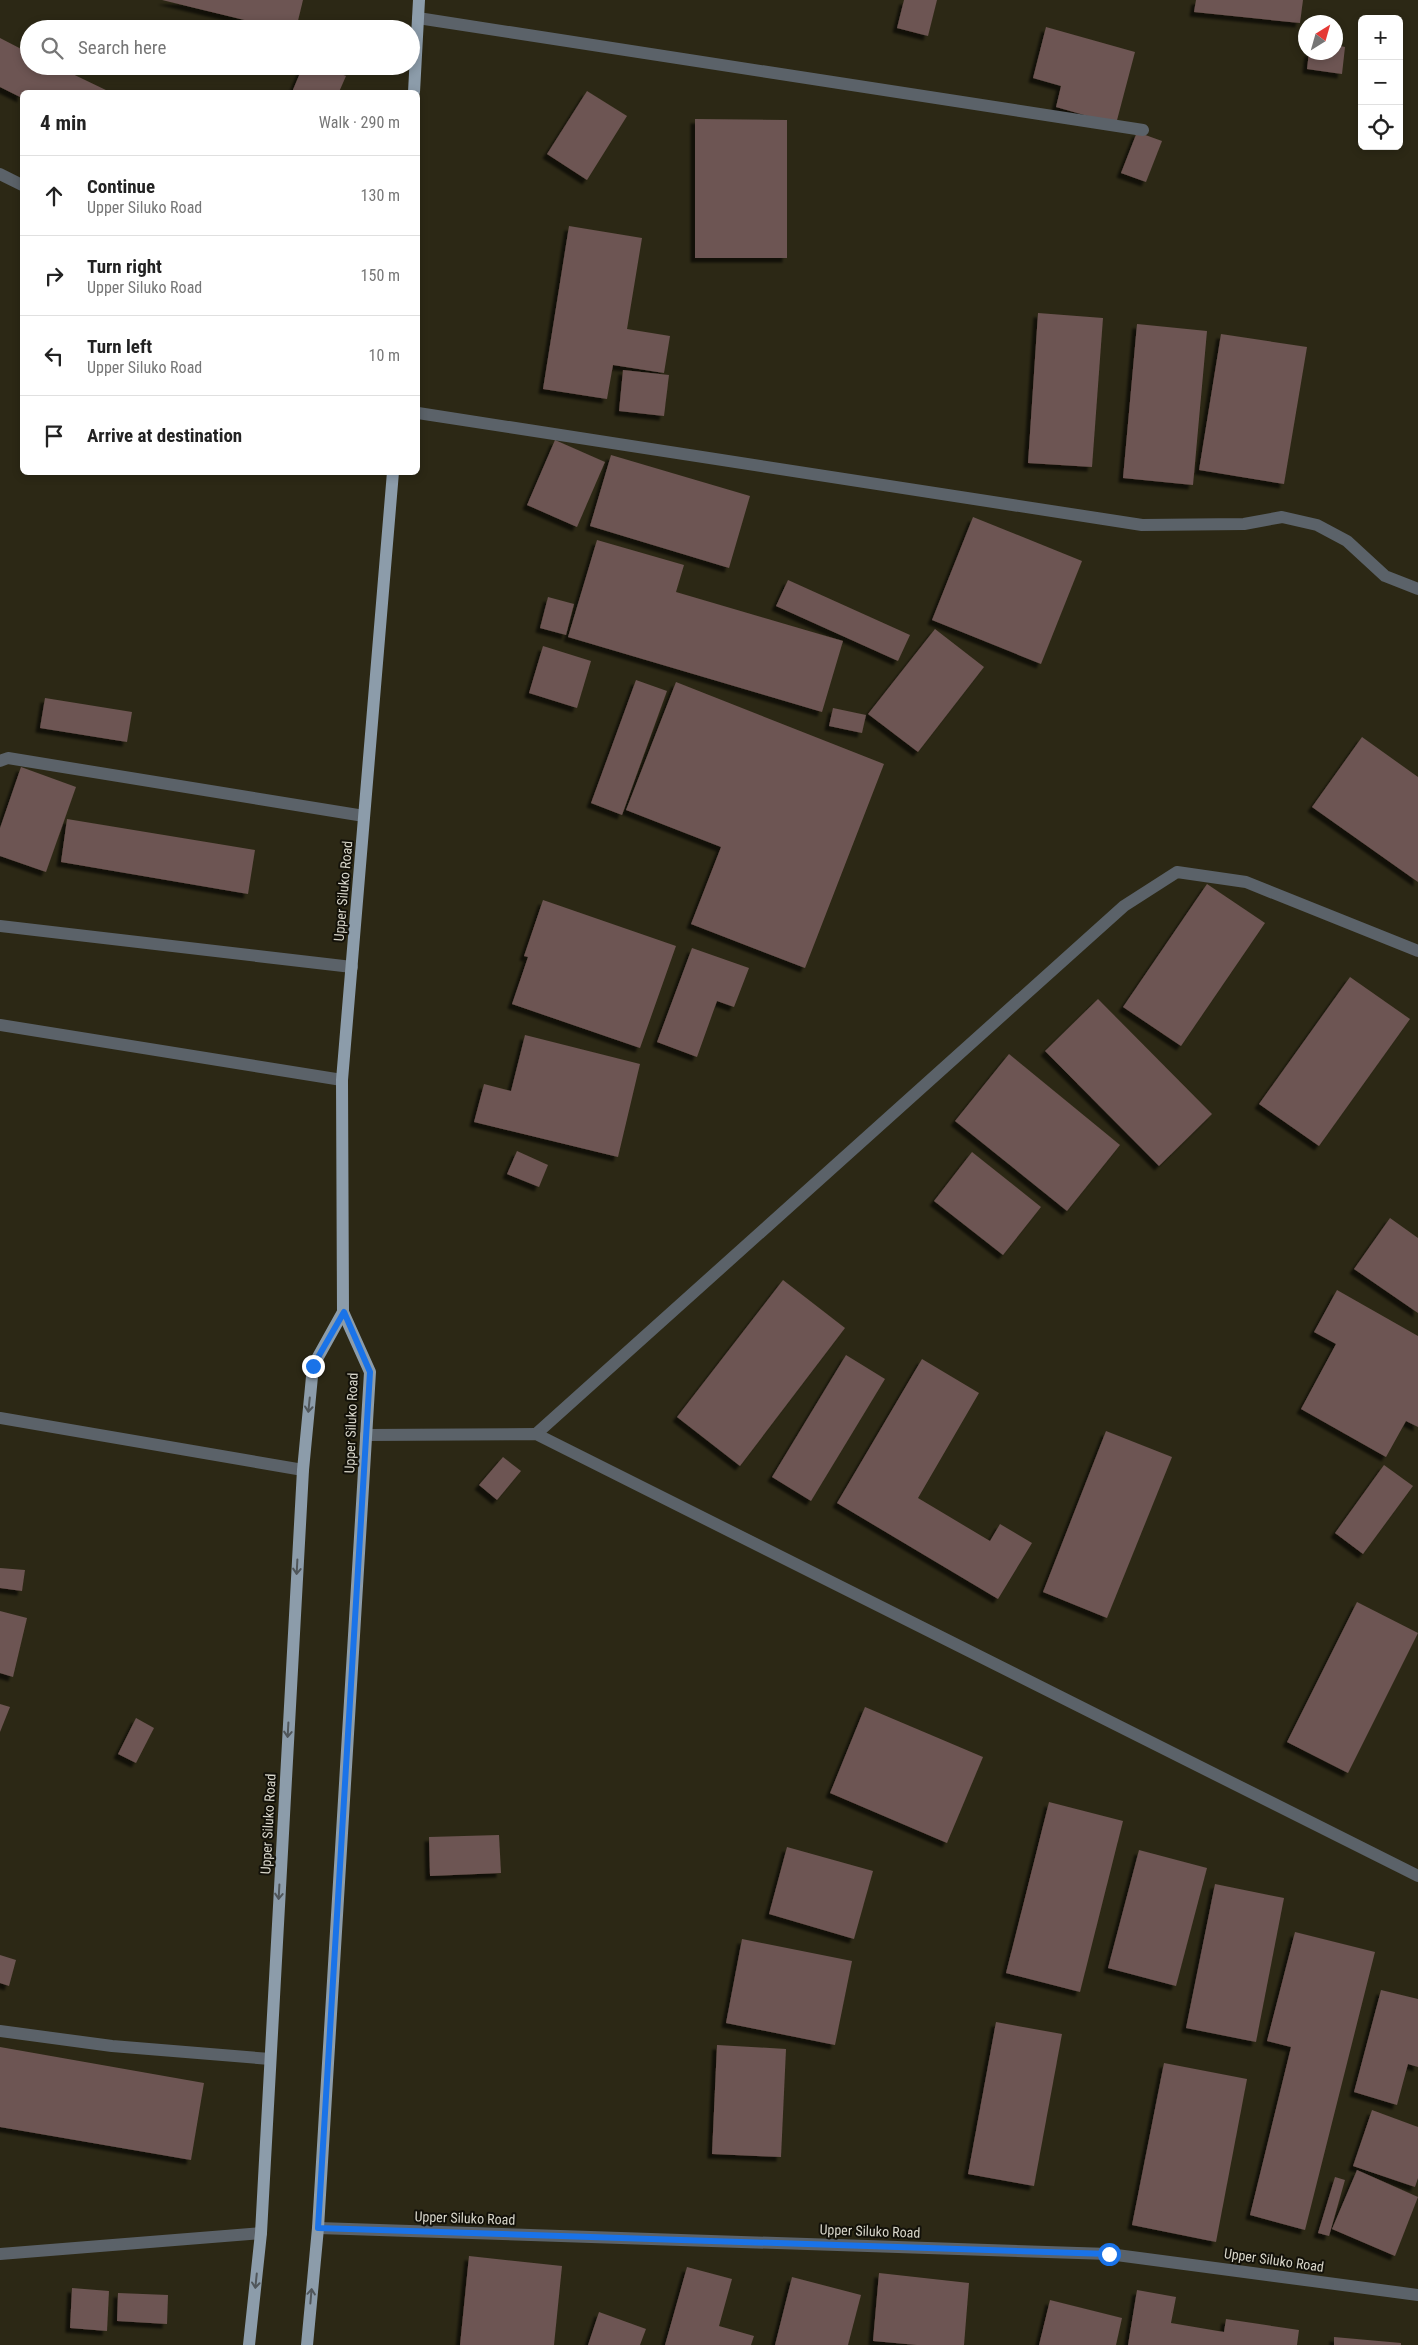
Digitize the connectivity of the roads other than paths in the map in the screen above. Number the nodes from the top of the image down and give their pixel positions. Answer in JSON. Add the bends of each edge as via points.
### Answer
{"nodes":[{"id":1,"x":419,"y":0,"type":"edge"},
{"id":2,"x":418,"y":18,"type":"joint"},
{"id":3,"x":415,"y":75,"type":"edge"},
{"id":4,"x":414,"y":90,"type":"edge"},
{"id":5,"x":1142,"y":130,"type":"dead end"},
{"id":6,"x":0,"y":174,"type":"edge"},
{"id":7,"x":20,"y":184,"type":"edge"},
{"id":8,"x":420,"y":413,"type":"edge"},
{"id":9,"x":392,"y":475,"type":"edge"},
{"id":10,"x":1418,"y":589,"type":"edge"},
{"id":11,"x":0,"y":761,"type":"edge"},
{"id":12,"x":364,"y":816,"type":"junction"},
{"id":13,"x":0,"y":926,"type":"edge"},
{"id":14,"x":1418,"y":952,"type":"edge"},
{"id":15,"x":352,"y":967,"type":"junction"},
{"id":16,"x":0,"y":1025,"type":"edge"},
{"id":17,"x":342,"y":1080,"type":"junction"},
{"id":18,"x":344,"y":1312,"type":"junction"},
{"id":19,"x":0,"y":1418,"type":"edge"},
{"id":20,"x":536,"y":1434,"type":"junction"},
{"id":21,"x":366,"y":1435,"type":"junction"},
{"id":22,"x":302,"y":1470,"type":"junction"},
{"id":23,"x":1418,"y":1876,"type":"edge"},
{"id":24,"x":0,"y":2031,"type":"edge"},
{"id":25,"x":270,"y":2059,"type":"junction"},
{"id":26,"x":318,"y":2228,"type":"junction"},
{"id":27,"x":261,"y":2233,"type":"junction"},
{"id":28,"x":0,"y":2254,"type":"edge"},
{"id":29,"x":1418,"y":2295,"type":"edge"},
{"id":30,"x":248,"y":2345,"type":"edge"},
{"id":31,"x":307,"y":2345,"type":"edge"}],
"edges":[{"from":1,"to":2,"type":"main road"},
{"from":2,"to":5,"type":"street"},
{"from":3,"to":4,"type":"main road"},
{"from":6,"to":7,"type":"street"},
{"from":8,"to":10,"type":"street","via":[[1142,525],[1244,524],[1282,517],[1317,525],[1347,541],[1385,576]]},
{"from":9,"to":12,"type":"main road","name":"Upper Siluko Road"},
{"from":11,"to":12,"type":"street","via":[[8,758]]},
{"from":12,"to":15,"type":"main road","name":"Upper Siluko Road"},
{"from":13,"to":15,"type":"street"},
{"from":14,"to":20,"type":"street","via":[[1246,882],[1177,872],[1124,906]]},
{"from":15,"to":17,"type":"main road","name":"Upper Siluko Road"},
{"from":16,"to":17,"type":"street"},
{"from":17,"to":18,"type":"main road","name":"Upper Siluko Road"},
{"from":18,"to":21,"type":"main road","name":"Upper Siluko Road","via":[[370,1372]]},
{"from":18,"to":22,"type":"main road","name":"Upper Siluko Road","one_way":true,"via":[[313,1366]]},
{"from":19,"to":22,"type":"street"},
{"from":20,"to":21,"type":"street"},
{"from":20,"to":23,"type":"street"},
{"from":21,"to":26,"type":"main road","name":"Upper Siluko Road"},
{"from":22,"to":25,"type":"main road","name":"Upper Siluko Road","one_way":true},
{"from":24,"to":25,"type":"street","via":[[112,2046]]},
{"from":25,"to":27,"type":"main road","name":"Upper Siluko Road"},
{"from":26,"to":29,"type":"street","name":"Upper Siluko Road","via":[[1109,2254]]},
{"from":31,"to":26,"type":"main road","name":"Upper Siluko Road","one_way":true},
{"from":27,"to":28,"type":"street"},
{"from":27,"to":30,"type":"main road","name":"Upper Siluko Road","one_way":true}]}
